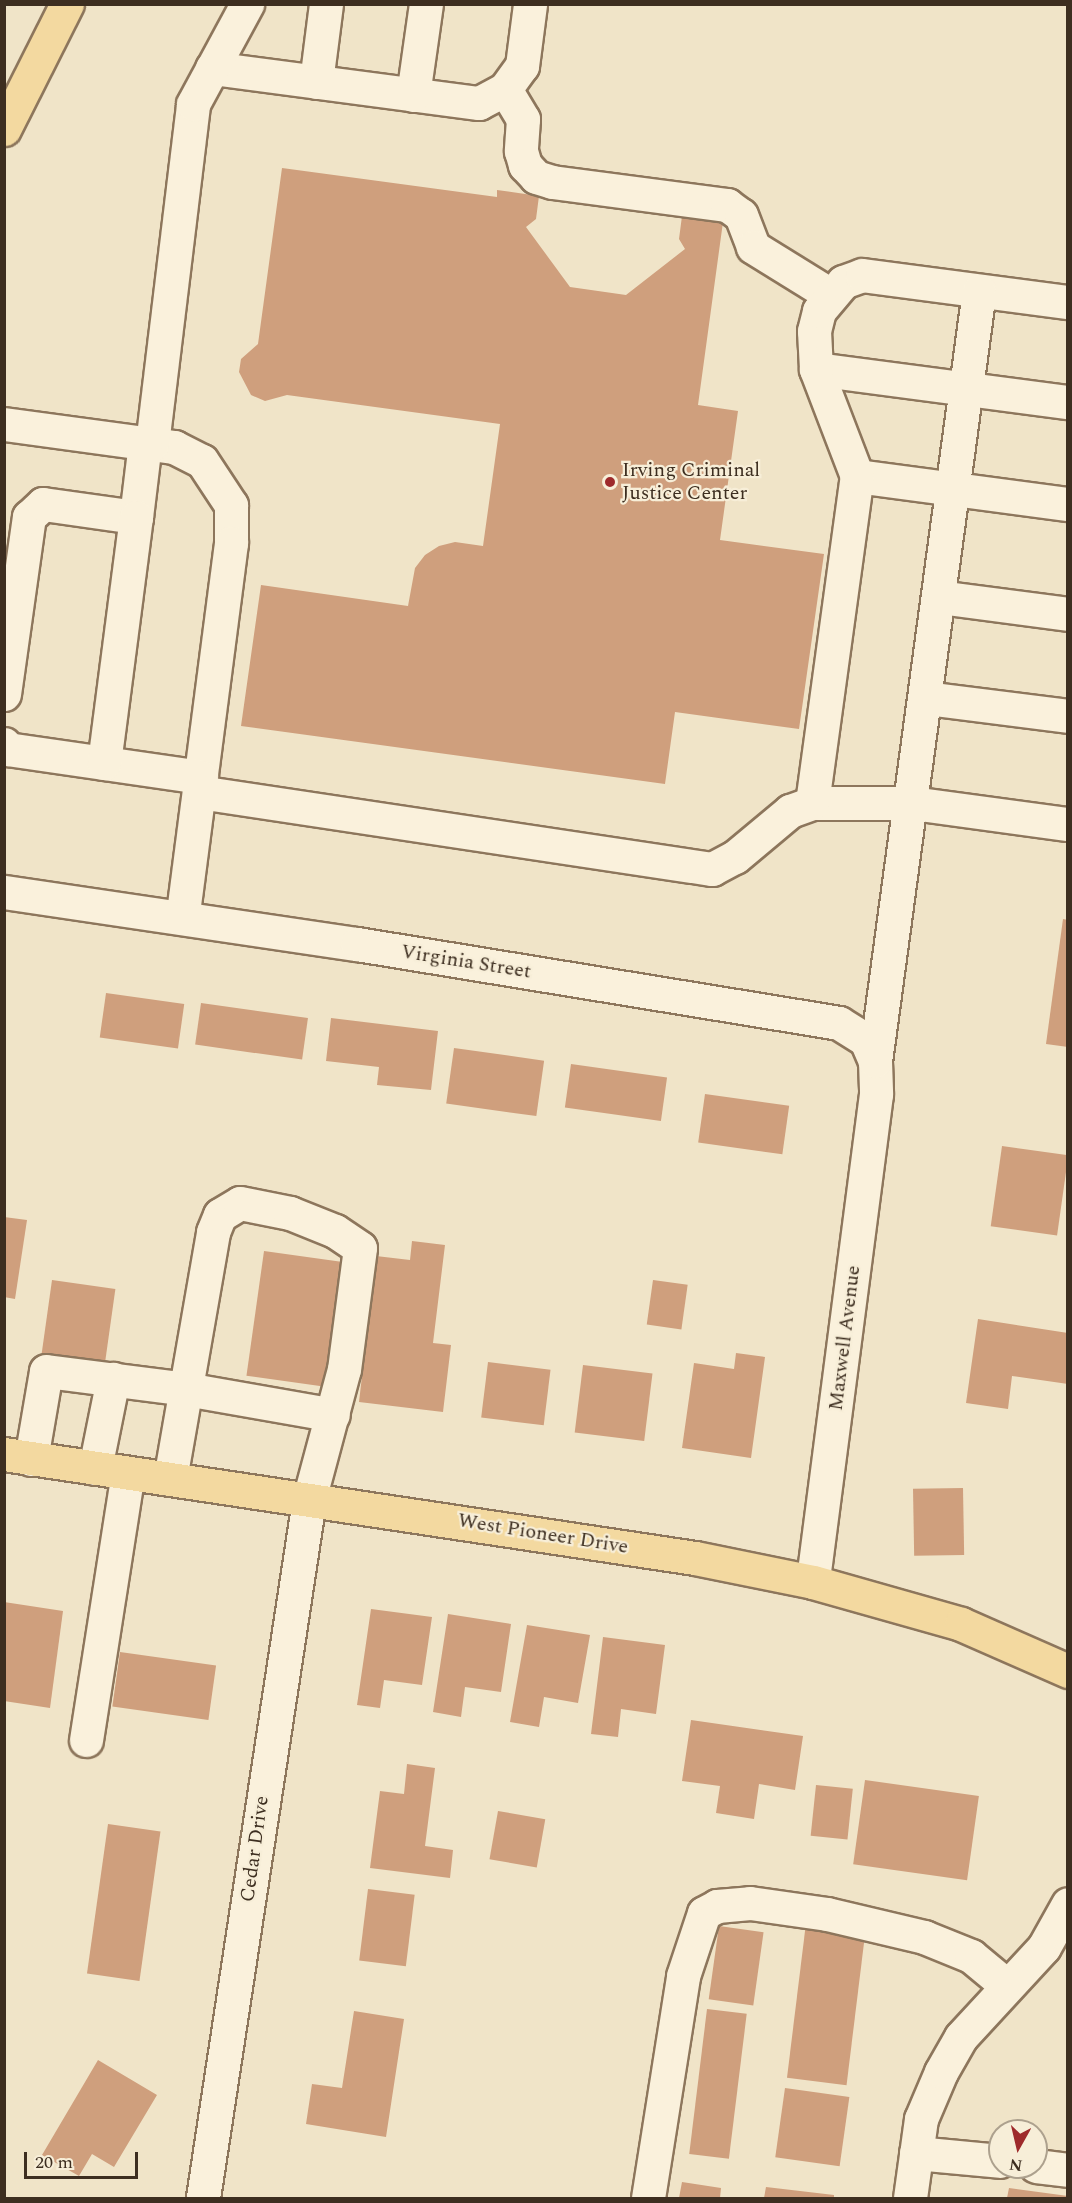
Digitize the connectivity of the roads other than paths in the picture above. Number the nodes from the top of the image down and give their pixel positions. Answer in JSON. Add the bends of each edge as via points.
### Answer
{"nodes":[{"id":1,"x":68,"y":4,"type":"edge"},
{"id":2,"x":247,"y":4,"type":"edge"},
{"id":3,"x":326,"y":4,"type":"edge"},
{"id":4,"x":426,"y":4,"type":"edge"},
{"id":5,"x":530,"y":4,"type":"edge"},
{"id":6,"x":212,"y":68,"type":"junction"},
{"id":7,"x":316,"y":82,"type":"junction"},
{"id":8,"x":505,"y":88,"type":"junction"},
{"id":9,"x":413,"y":95,"type":"junction"},
{"id":10,"x":4,"y":129,"type":"edge"},
{"id":11,"x":979,"y":291,"type":"junction"},
{"id":12,"x":829,"y":294,"type":"junction"},
{"id":13,"x":1068,"y":302,"type":"edge"},
{"id":14,"x":816,"y":369,"type":"junction"},
{"id":15,"x":966,"y":389,"type":"junction"},
{"id":16,"x":1068,"y":402,"type":"edge"},
{"id":17,"x":4,"y":423,"type":"edge"},
{"id":18,"x":149,"y":443,"type":"junction"},
{"id":19,"x":857,"y":476,"type":"junction"},
{"id":20,"x":954,"y":489,"type":"junction"},
{"id":21,"x":1068,"y":504,"type":"edge"},
{"id":22,"x":136,"y":517,"type":"junction"},
{"id":23,"x":939,"y":597,"type":"junction"},
{"id":24,"x":1068,"y":614,"type":"edge"},
{"id":25,"x":4,"y":694,"type":"edge"},
{"id":26,"x":926,"y":698,"type":"junction"},
{"id":27,"x":1068,"y":716,"type":"edge"},
{"id":28,"x":4,"y":744,"type":"edge"},
{"id":29,"x":104,"y":763,"type":"junction"},
{"id":30,"x":200,"y":784,"type":"junction"},
{"id":31,"x":812,"y":803,"type":"junction"},
{"id":32,"x":912,"y":803,"type":"junction"},
{"id":33,"x":1068,"y":824,"type":"edge"},
{"id":34,"x":4,"y":892,"type":"edge"},
{"id":35,"x":182,"y":918,"type":"junction"},
{"id":36,"x":875,"y":1061,"type":"junction"},
{"id":37,"x":876,"y":1094,"type":"joint"},
{"id":38,"x":112,"y":1379,"type":"junction"},
{"id":39,"x":186,"y":1389,"type":"junction"},
{"id":40,"x":333,"y":1415,"type":"junction"},
{"id":41,"x":18,"y":1456,"type":"edge"},
{"id":42,"x":95,"y":1468,"type":"junction"},
{"id":43,"x":128,"y":1473,"type":"junction"},
{"id":44,"x":170,"y":1479,"type":"junction"},
{"id":45,"x":309,"y":1500,"type":"junction"},
{"id":46,"x":813,"y":1582,"type":"junction"},
{"id":47,"x":1068,"y":1671,"type":"edge"},
{"id":48,"x":86,"y":1740,"type":"dead end"},
{"id":49,"x":1068,"y":1904,"type":"edge"},
{"id":50,"x":1006,"y":1985,"type":"junction"},
{"id":51,"x":916,"y":2153,"type":"junction"},
{"id":52,"x":988,"y":2160,"type":"edge"},
{"id":53,"x":1048,"y":2168,"type":"edge"},
{"id":54,"x":1068,"y":2170,"type":"edge"},
{"id":55,"x":203,"y":2199,"type":"edge"},
{"id":56,"x":648,"y":2199,"type":"edge"},
{"id":57,"x":910,"y":2199,"type":"edge"}],
"edges":[{"from":1,"to":10,"type":"main road"},
{"from":2,"to":6,"type":"street"},
{"from":3,"to":7,"type":"street"},
{"from":4,"to":9,"type":"street"},
{"from":5,"to":8,"type":"street","via":[[522,66]]},
{"from":6,"to":7,"type":"street"},
{"from":6,"to":18,"type":"street","via":[[193,104]]},
{"from":7,"to":9,"type":"street"},
{"from":8,"to":9,"type":"street","via":[[479,103]]},
{"from":8,"to":12,"type":"street","via":[[523,119],[521,151],[525,165],[536,177],[727,205],[741,215],[753,247]]},
{"from":11,"to":12,"type":"street","via":[[862,275],[843,282]]},
{"from":11,"to":13,"type":"street"},
{"from":11,"to":15,"type":"street"},
{"from":12,"to":14,"type":"street","via":[[814,331]]},
{"from":14,"to":15,"type":"street"},
{"from":14,"to":19,"type":"street"},
{"from":15,"to":16,"type":"street"},
{"from":15,"to":20,"type":"street"},
{"from":17,"to":18,"type":"street"},
{"from":18,"to":22,"type":"street"},
{"from":18,"to":30,"type":"street","via":[[174,447],[202,461],[231,505],[231,543]]},
{"from":19,"to":20,"type":"street"},
{"from":19,"to":31,"type":"street"},
{"from":20,"to":21,"type":"street"},
{"from":20,"to":23,"type":"street"},
{"from":22,"to":25,"type":"street","via":[[43,504],[29,517]]},
{"from":22,"to":29,"type":"street"},
{"from":23,"to":24,"type":"street"},
{"from":23,"to":26,"type":"street"},
{"from":26,"to":27,"type":"street"},
{"from":26,"to":32,"type":"street"},
{"from":28,"to":29,"type":"street","via":[[7,749]]},
{"from":29,"to":30,"type":"street"},
{"from":30,"to":31,"type":"street","via":[[712,869],[735,857],[790,811]]},
{"from":30,"to":35,"type":"street"},
{"from":31,"to":32,"type":"street"},
{"from":32,"to":33,"type":"street"},
{"from":32,"to":36,"type":"street"},
{"from":34,"to":35,"type":"street","name":"Virginia Street"},
{"from":35,"to":36,"type":"street","name":"Virginia Street","via":[[839,1023],[866,1040]]},
{"from":36,"to":37,"type":"street","name":"Virginia Street"},
{"from":37,"to":46,"type":"street","name":"Maxwell Avenue"},
{"from":38,"to":39,"type":"street"},
{"from":38,"to":41,"type":"street","via":[[46,1371]]},
{"from":38,"to":42,"type":"street"},
{"from":39,"to":40,"type":"street"},
{"from":39,"to":40,"type":"street","name":"Cedar Drive","via":[[213,1232],[220,1215],[240,1203],[290,1213],[334,1231],[360,1248],[344,1369]]},
{"from":39,"to":44,"type":"street"},
{"from":40,"to":45,"type":"street","name":"Cedar Drive"},
{"from":41,"to":42,"type":"main road","name":"West Pioneer Drive"},
{"from":42,"to":43,"type":"main road","name":"West Pioneer Drive"},
{"from":43,"to":44,"type":"main road","name":"West Pioneer Drive"},
{"from":43,"to":48,"type":"street"},
{"from":44,"to":45,"type":"main road","name":"West Pioneer Drive"},
{"from":45,"to":46,"type":"main road","name":"West Pioneer Drive","via":[[695,1558]]},
{"from":45,"to":55,"type":"street","name":"Cedar Drive"},
{"from":46,"to":47,"type":"main road","name":"West Pioneer Drive","via":[[961,1624]]},
{"from":49,"to":50,"type":"street","via":[[1044,1947]]},
{"from":50,"to":51,"type":"street","via":[[961,2037],[941,2072],[921,2119]]},
{"from":50,"to":56,"type":"street","via":[[971,1956],[924,1937],[827,1914],[750,1904],[717,1906],[704,1913],[683,1976]]},
{"from":51,"to":52,"type":"street"},
{"from":51,"to":57,"type":"street"},
{"from":53,"to":54,"type":"street"}]}
